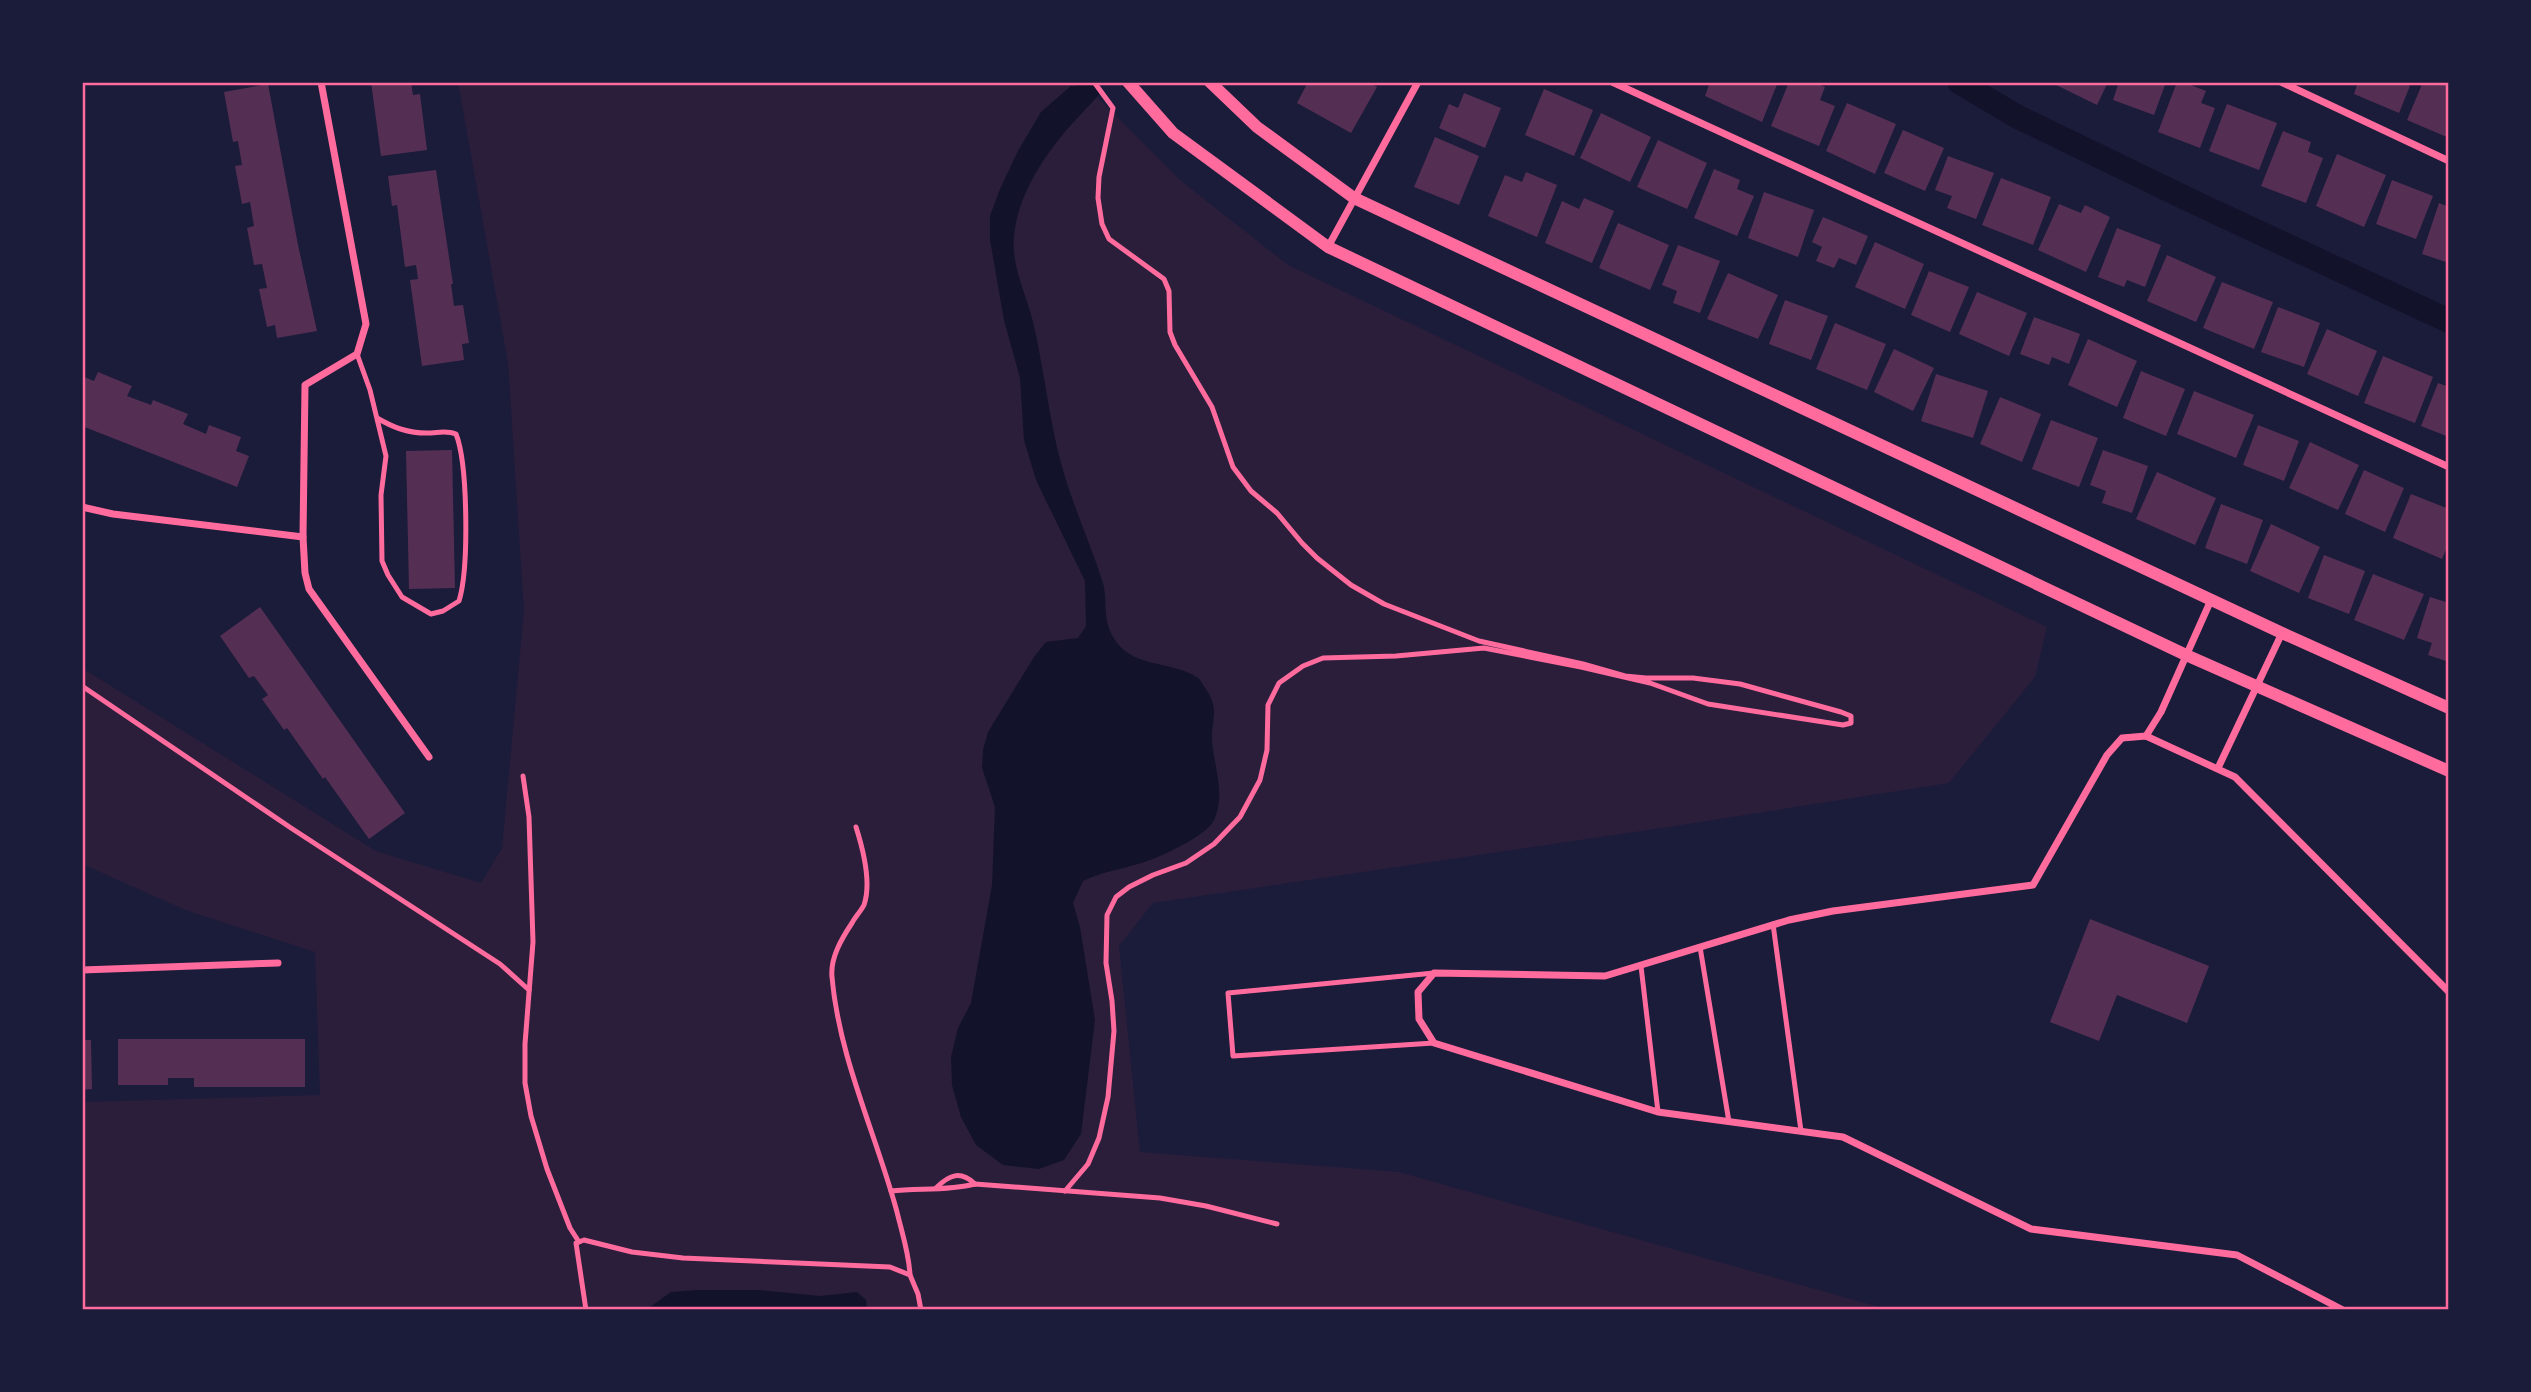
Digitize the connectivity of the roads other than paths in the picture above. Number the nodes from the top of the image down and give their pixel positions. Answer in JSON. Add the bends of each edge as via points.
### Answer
{"nodes":[{"id":1,"x":321,"y":82,"type":"edge"},
{"id":2,"x":1094,"y":82,"type":"edge"},
{"id":3,"x":1128,"y":82,"type":"edge"},
{"id":4,"x":1210,"y":82,"type":"edge"},
{"id":5,"x":1418,"y":82,"type":"edge"},
{"id":6,"x":1612,"y":82,"type":"edge"},
{"id":7,"x":2281,"y":82,"type":"edge"},
{"id":8,"x":2449,"y":161,"type":"edge"},
{"id":9,"x":1354,"y":198,"type":"junction"},
{"id":10,"x":1328,"y":247,"type":"junction"},
{"id":11,"x":357,"y":354,"type":"junction"},
{"id":12,"x":377,"y":418,"type":"junction"},
{"id":13,"x":2449,"y":467,"type":"edge"},
{"id":14,"x":82,"y":507,"type":"edge"},
{"id":15,"x":303,"y":537,"type":"junction"},
{"id":16,"x":2211,"y":600,"type":"junction"},
{"id":17,"x":2282,"y":633,"type":"junction"},
{"id":18,"x":2186,"y":655,"type":"junction"},
{"id":19,"x":82,"y":686,"type":"edge"},
{"id":20,"x":2256,"y":687,"type":"junction"},
{"id":21,"x":2449,"y":708,"type":"edge"},
{"id":22,"x":2146,"y":736,"type":"junction"},
{"id":23,"x":429,"y":757,"type":"dead end"},
{"id":24,"x":2218,"y":768,"type":"junction"},
{"id":25,"x":2449,"y":771,"type":"edge"},
{"id":26,"x":523,"y":776,"type":"dead end"},
{"id":27,"x":856,"y":827,"type":"dead end"},
{"id":28,"x":1773,"y":925,"type":"junction"},
{"id":29,"x":1700,"y":947,"type":"junction"},
{"id":30,"x":278,"y":963,"type":"dead end"},
{"id":31,"x":1641,"y":966,"type":"junction"},
{"id":32,"x":82,"y":970,"type":"edge"},
{"id":33,"x":1434,"y":973,"type":"junction"},
{"id":34,"x":529,"y":990,"type":"junction"},
{"id":35,"x":2449,"y":992,"type":"edge"},
{"id":36,"x":1434,"y":1043,"type":"junction"},
{"id":37,"x":1658,"y":1112,"type":"junction"},
{"id":38,"x":1729,"y":1122,"type":"junction"},
{"id":39,"x":1801,"y":1131,"type":"junction"},
{"id":40,"x":975,"y":1184,"type":"junction"},
{"id":41,"x":936,"y":1188,"type":"junction"},
{"id":42,"x":891,"y":1191,"type":"junction"},
{"id":43,"x":1065,"y":1191,"type":"junction"},
{"id":44,"x":1277,"y":1224,"type":"dead end"},
{"id":45,"x":579,"y":1242,"type":"junction"},
{"id":46,"x":909,"y":1260,"type":"junction"},
{"id":47,"x":896,"y":1269,"type":"junction"},
{"id":48,"x":910,"y":1275,"type":"junction"},
{"id":49,"x":586,"y":1310,"type":"edge"},
{"id":50,"x":921,"y":1310,"type":"edge"},
{"id":51,"x":2343,"y":1310,"type":"edge"}],
"edges":[{"from":1,"to":11,"type":"street","via":[[366,324]]},
{"from":2,"to":43,"type":"lane","via":[[1113,108],[1098,198],[1109,239],[1164,279],[1169,291],[1170,332],[1212,407],[1233,467],[1317,558],[1384,604],[1479,641],[1625,676],[1740,684],[1841,712],[1851,716],[1851,723],[1708,704],[1650,683],[1484,648],[1323,658],[1303,666],[1279,683],[1268,705],[1267,750],[1259,780],[1240,817],[1214,844],[1186,863],[1129,887],[1116,897],[1107,915],[1106,964],[1114,1031],[1108,1097],[1100,1138]]},
{"from":3,"to":10,"type":"street","via":[[1173,133]]},
{"from":4,"to":9,"type":"street","via":[[1257,127]]},
{"from":5,"to":9,"type":"street"},
{"from":6,"to":13,"type":"street"},
{"from":7,"to":8,"type":"street"},
{"from":9,"to":10,"type":"street"},
{"from":9,"to":16,"type":"street"},
{"from":10,"to":18,"type":"street"},
{"from":11,"to":12,"type":"lane"},
{"from":11,"to":15,"type":"street","via":[[305,385]]},
{"from":12,"to":12,"type":"lane","via":[[386,456],[382,561],[402,597],[431,614],[443,611],[459,601],[464,584],[461,446],[456,434],[447,430],[396,429]]},
{"from":14,"to":15,"type":"street"},
{"from":15,"to":23,"type":"street","via":[[309,589]]},
{"from":16,"to":17,"type":"street"},
{"from":16,"to":18,"type":"street"},
{"from":17,"to":20,"type":"street"},
{"from":17,"to":21,"type":"street"},
{"from":18,"to":20,"type":"street"},
{"from":18,"to":22,"type":"street"},
{"from":19,"to":34,"type":"lane","via":[[500,964]]},
{"from":20,"to":24,"type":"street"},
{"from":20,"to":25,"type":"street"},
{"from":22,"to":24,"type":"street"},
{"from":22,"to":28,"type":"street","via":[[2122,738],[2107,755],[2033,885],[1833,911]]},
{"from":24,"to":35,"type":"street","via":[[2235,777]]},
{"from":26,"to":34,"type":"lane","via":[[529,817],[533,942]]},
{"from":27,"to":42,"type":"lane","via":[[864,855],[864,905],[836,950],[831,973],[837,1015],[859,1095]]},
{"from":28,"to":29,"type":"street"},
{"from":28,"to":39,"type":"lane"},
{"from":29,"to":31,"type":"street"},
{"from":29,"to":38,"type":"lane"},
{"from":30,"to":32,"type":"street"},
{"from":31,"to":33,"type":"street","via":[[1605,976]]},
{"from":31,"to":37,"type":"lane"},
{"from":33,"to":36,"type":"street","via":[[1418,992],[1419,1019]]},
{"from":33,"to":36,"type":"lane","via":[[1228,993],[1233,1056]]},
{"from":34,"to":45,"type":"lane","via":[[525,1083],[531,1116],[565,1216]]},
{"from":36,"to":37,"type":"street"},
{"from":37,"to":38,"type":"street"},
{"from":38,"to":39,"type":"street"},
{"from":39,"to":51,"type":"street","via":[[1843,1137],[2031,1229],[2237,1255]]},
{"from":40,"to":41,"type":"lane"},
{"from":40,"to":41,"type":"lane","via":[[958,1174]]},
{"from":40,"to":43,"type":"lane"},
{"from":41,"to":42,"type":"lane"},
{"from":42,"to":46,"type":"lane"},
{"from":43,"to":44,"type":"lane","via":[[1160,1198]]},
{"from":45,"to":47,"type":"lane","via":[[683,1258]]},
{"from":45,"to":49,"type":"lane"},
{"from":46,"to":47,"type":"lane"},
{"from":46,"to":48,"type":"lane"},
{"from":47,"to":48,"type":"lane"},
{"from":48,"to":50,"type":"lane"}]}
